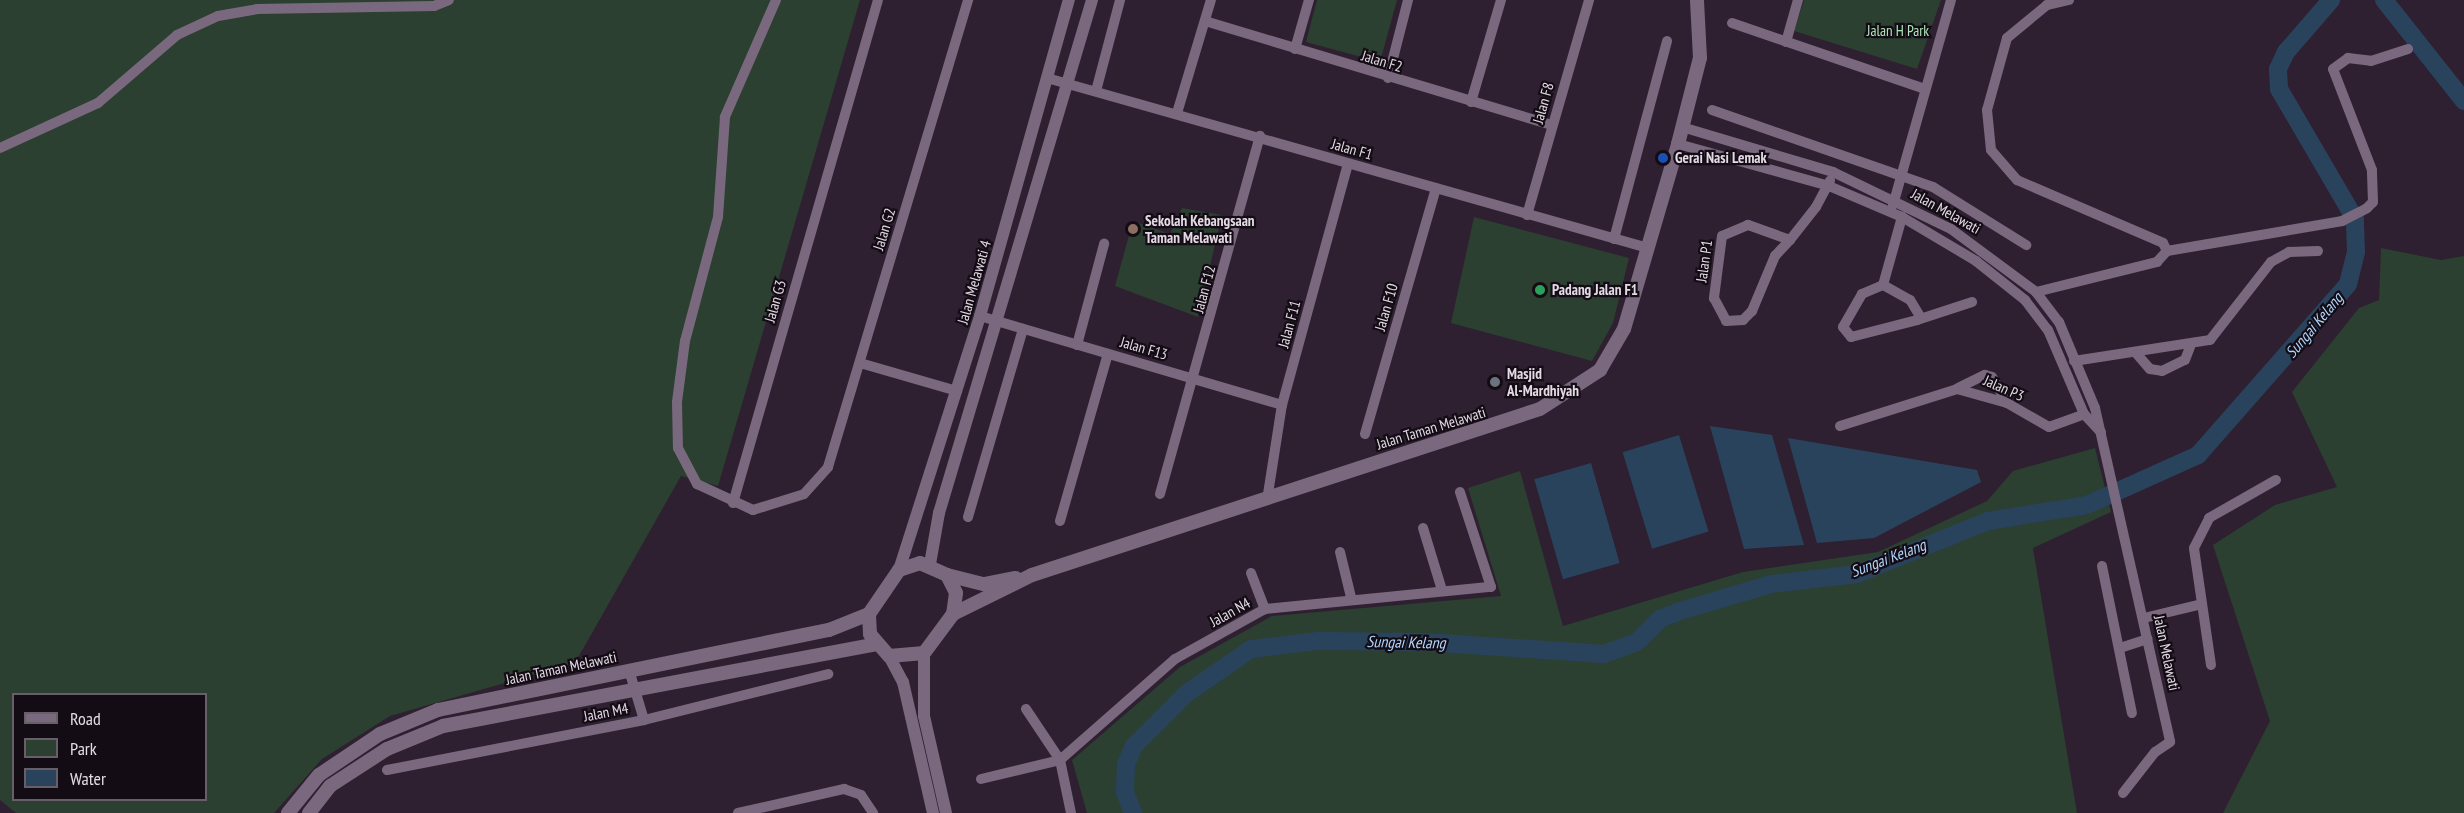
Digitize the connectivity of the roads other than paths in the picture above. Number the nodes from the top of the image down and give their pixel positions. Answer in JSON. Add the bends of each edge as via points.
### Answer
{"nodes":[{"id":1,"x":449,"y":0,"type":"edge"},
{"id":2,"x":776,"y":0,"type":"edge"},
{"id":3,"x":878,"y":0,"type":"edge"},
{"id":4,"x":968,"y":0,"type":"edge"},
{"id":5,"x":1069,"y":0,"type":"edge"},
{"id":6,"x":1092,"y":0,"type":"edge"},
{"id":7,"x":1120,"y":0,"type":"edge"},
{"id":8,"x":1211,"y":0,"type":"edge"},
{"id":9,"x":1309,"y":0,"type":"edge"},
{"id":10,"x":1408,"y":0,"type":"edge"},
{"id":11,"x":1501,"y":0,"type":"edge"},
{"id":12,"x":1589,"y":0,"type":"edge"},
{"id":13,"x":1697,"y":0,"type":"edge"},
{"id":14,"x":1798,"y":0,"type":"edge"},
{"id":15,"x":1951,"y":0,"type":"edge"},
{"id":16,"x":2069,"y":0,"type":"edge"},
{"id":17,"x":1205,"y":21,"type":"junction"},
{"id":18,"x":1732,"y":23,"type":"dead end"},
{"id":19,"x":1667,"y":41,"type":"dead end"},
{"id":20,"x":1786,"y":42,"type":"junction"},
{"id":21,"x":1295,"y":49,"type":"junction"},
{"id":22,"x":2408,"y":49,"type":"dead end"},
{"id":23,"x":1047,"y":78,"type":"junction"},
{"id":24,"x":1388,"y":78,"type":"junction"},
{"id":25,"x":1069,"y":83,"type":"junction"},
{"id":26,"x":1925,"y":89,"type":"junction"},
{"id":27,"x":1096,"y":91,"type":"junction"},
{"id":28,"x":1471,"y":102,"type":"junction"},
{"id":29,"x":1712,"y":110,"type":"dead end"},
{"id":30,"x":1177,"y":113,"type":"junction"},
{"id":31,"x":1552,"y":124,"type":"junction"},
{"id":32,"x":1683,"y":127,"type":"junction"},
{"id":33,"x":1260,"y":136,"type":"junction"},
{"id":34,"x":1678,"y":144,"type":"junction"},
{"id":35,"x":0,"y":148,"type":"edge"},
{"id":36,"x":1348,"y":164,"type":"junction"},
{"id":37,"x":1833,"y":172,"type":"junction"},
{"id":38,"x":1901,"y":176,"type":"junction"},
{"id":39,"x":1829,"y":186,"type":"junction"},
{"id":40,"x":1436,"y":188,"type":"junction"},
{"id":41,"x":1894,"y":200,"type":"junction"},
{"id":42,"x":1891,"y":212,"type":"junction"},
{"id":43,"x":1527,"y":215,"type":"junction"},
{"id":44,"x":1902,"y":217,"type":"junction"},
{"id":45,"x":1614,"y":239,"type":"junction"},
{"id":46,"x":1790,"y":240,"type":"junction"},
{"id":47,"x":1104,"y":244,"type":"dead end"},
{"id":48,"x":2026,"y":245,"type":"dead end"},
{"id":49,"x":1648,"y":249,"type":"junction"},
{"id":50,"x":2167,"y":251,"type":"junction"},
{"id":51,"x":2318,"y":251,"type":"dead end"},
{"id":52,"x":1883,"y":285,"type":"junction"},
{"id":53,"x":2036,"y":292,"type":"junction"},
{"id":54,"x":1972,"y":302,"type":"dead end"},
{"id":55,"x":980,"y":316,"type":"junction"},
{"id":56,"x":1921,"y":318,"type":"junction"},
{"id":57,"x":997,"y":321,"type":"junction"},
{"id":58,"x":1023,"y":329,"type":"junction"},
{"id":59,"x":1077,"y":345,"type":"junction"},
{"id":60,"x":2190,"y":347,"type":"junction"},
{"id":61,"x":2136,"y":353,"type":"junction"},
{"id":62,"x":1108,"y":354,"type":"junction"},
{"id":63,"x":2079,"y":360,"type":"junction"},
{"id":64,"x":860,"y":363,"type":"junction"},
{"id":65,"x":2064,"y":363,"type":"junction"},
{"id":66,"x":1196,"y":379,"type":"junction"},
{"id":67,"x":1957,"y":389,"type":"junction"},
{"id":68,"x":957,"y":391,"type":"junction"},
{"id":69,"x":2007,"y":403,"type":"junction"},
{"id":70,"x":1282,"y":405,"type":"junction"},
{"id":71,"x":2084,"y":414,"type":"junction"},
{"id":72,"x":1840,"y":426,"type":"dead end"},
{"id":73,"x":2101,"y":432,"type":"junction"},
{"id":74,"x":1365,"y":434,"type":"dead end"},
{"id":75,"x":2276,"y":480,"type":"dead end"},
{"id":76,"x":1460,"y":492,"type":"dead end"},
{"id":77,"x":1160,"y":494,"type":"dead end"},
{"id":78,"x":1268,"y":494,"type":"junction"},
{"id":79,"x":733,"y":503,"type":"junction"},
{"id":80,"x":968,"y":517,"type":"dead end"},
{"id":81,"x":1060,"y":521,"type":"dead end"},
{"id":82,"x":1423,"y":528,"type":"dead end"},
{"id":83,"x":1340,"y":552,"type":"dead end"},
{"id":84,"x":930,"y":564,"type":"junction"},
{"id":85,"x":2102,"y":566,"type":"dead end"},
{"id":86,"x":899,"y":570,"type":"junction"},
{"id":87,"x":1251,"y":573,"type":"dead end"},
{"id":88,"x":947,"y":575,"type":"junction"},
{"id":89,"x":1032,"y":576,"type":"junction"},
{"id":90,"x":1442,"y":590,"type":"junction"},
{"id":91,"x":1351,"y":597,"type":"junction"},
{"id":92,"x":2198,"y":605,"type":"junction"},
{"id":93,"x":1265,"y":609,"type":"junction"},
{"id":94,"x":869,"y":614,"type":"junction"},
{"id":95,"x":953,"y":614,"type":"junction"},
{"id":96,"x":2144,"y":618,"type":"junction"},
{"id":97,"x":2148,"y":639,"type":"junction"},
{"id":98,"x":875,"y":644,"type":"junction"},
{"id":99,"x":2120,"y":648,"type":"junction"},
{"id":100,"x":924,"y":653,"type":"junction"},
{"id":101,"x":889,"y":656,"type":"junction"},
{"id":102,"x":2211,"y":665,"type":"dead end"},
{"id":103,"x":629,"y":670,"type":"junction"},
{"id":104,"x":828,"y":674,"type":"dead end"},
{"id":105,"x":633,"y":686,"type":"junction"},
{"id":106,"x":1026,"y":709,"type":"dead end"},
{"id":107,"x":2132,"y":713,"type":"dead end"},
{"id":108,"x":644,"y":720,"type":"junction"},
{"id":109,"x":1060,"y":760,"type":"junction"},
{"id":110,"x":387,"y":770,"type":"dead end"},
{"id":111,"x":981,"y":779,"type":"dead end"},
{"id":112,"x":2123,"y":793,"type":"dead end"},
{"id":113,"x":750,"y":812,"type":"edge"},
{"id":114,"x":288,"y":813,"type":"edge"},
{"id":115,"x":309,"y":813,"type":"edge"},
{"id":116,"x":738,"y":813,"type":"edge"},
{"id":117,"x":873,"y":813,"type":"edge"},
{"id":118,"x":933,"y":813,"type":"edge"},
{"id":119,"x":946,"y":813,"type":"edge"},
{"id":120,"x":1071,"y":813,"type":"edge"}],
"edges":[{"from":1,"to":35,"type":"street","via":[[434,6],[257,9],[218,16],[177,35],[98,103]]},
{"from":2,"to":79,"type":"street","via":[[724,117],[718,216],[686,341],[677,402],[678,448],[686,468],[697,484]]},
{"from":3,"to":79,"type":"street","name":"Jalan G3"},
{"from":4,"to":64,"type":"street","name":"Jalan G2"},
{"from":5,"to":23,"type":"street","name":"Jalan Melawati 4"},
{"from":6,"to":25,"type":"street"},
{"from":7,"to":27,"type":"street"},
{"from":8,"to":17,"type":"street"},
{"from":9,"to":21,"type":"street"},
{"from":10,"to":24,"type":"street"},
{"from":11,"to":28,"type":"street"},
{"from":12,"to":31,"type":"street","name":"Jalan F8"},
{"from":13,"to":32,"type":"main road","name":"Jalan Taman Melawati","via":[[1700,58]]},
{"from":14,"to":20,"type":"street"},
{"from":15,"to":26,"type":"street"},
{"from":16,"to":50,"type":"street","via":[[2047,5],[2007,38],[1987,110],[1991,150],[2017,180],[2163,243]]},
{"from":17,"to":21,"type":"street","name":"Jalan F2"},
{"from":17,"to":30,"type":"street"},
{"from":18,"to":20,"type":"street"},
{"from":19,"to":45,"type":"street"},
{"from":20,"to":26,"type":"street"},
{"from":21,"to":24,"type":"street","name":"Jalan F2"},
{"from":22,"to":50,"type":"street","via":[[2371,61],[2348,58],[2333,69],[2372,170],[2373,202],[2367,208],[2352,217]]},
{"from":23,"to":25,"type":"street","name":"Jalan F1"},
{"from":23,"to":55,"type":"street","name":"Jalan Melawati 4"},
{"from":24,"to":28,"type":"street","name":"Jalan F2"},
{"from":25,"to":27,"type":"street","name":"Jalan F1"},
{"from":25,"to":57,"type":"street"},
{"from":26,"to":38,"type":"street"},
{"from":27,"to":30,"type":"street","name":"Jalan F1"},
{"from":28,"to":31,"type":"street","name":"Jalan F2"},
{"from":29,"to":38,"type":"street"},
{"from":30,"to":33,"type":"street","name":"Jalan F1"},
{"from":31,"to":43,"type":"street","name":"Jalan F8"},
{"from":32,"to":34,"type":"main road","name":"Jalan Taman Melawati"},
{"from":32,"to":37,"type":"street","name":"Jalan Melawati"},
{"from":33,"to":36,"type":"street","name":"Jalan F1"},
{"from":33,"to":66,"type":"street","name":"Jalan F12"},
{"from":34,"to":39,"type":"street","name":"Jalan Melawati"},
{"from":34,"to":49,"type":"main road","name":"Jalan Taman Melawati"},
{"from":36,"to":40,"type":"street","name":"Jalan F1"},
{"from":36,"to":70,"type":"street","name":"Jalan F11"},
{"from":37,"to":39,"type":"street","name":"Jalan P1"},
{"from":37,"to":41,"type":"street","name":"Jalan Melawati"},
{"from":38,"to":41,"type":"street"},
{"from":38,"to":48,"type":"street","via":[[1933,187]]},
{"from":39,"to":42,"type":"street","name":"Jalan Melawati"},
{"from":39,"to":46,"type":"street","name":"Jalan P1"},
{"from":40,"to":43,"type":"street","name":"Jalan F1"},
{"from":40,"to":74,"type":"street","name":"Jalan F10"},
{"from":41,"to":42,"type":"street"},
{"from":41,"to":53,"type":"street","name":"Jalan Melawati","via":[[1984,250]]},
{"from":42,"to":44,"type":"street","name":"Jalan Melawati"},
{"from":43,"to":45,"type":"street","name":"Jalan F1"},
{"from":44,"to":52,"type":"street"},
{"from":44,"to":65,"type":"street","name":"Jalan Melawati","via":[[1976,261],[2025,300]]},
{"from":45,"to":49,"type":"street","name":"Jalan F1"},
{"from":46,"to":46,"type":"street","name":"Jalan P1","via":[[1748,225],[1722,236],[1714,298],[1726,321],[1743,320],[1752,311],[1775,256]]},
{"from":47,"to":59,"type":"street"},
{"from":49,"to":78,"type":"main road","name":"Jalan Taman Melawati","via":[[1624,329],[1600,370],[1575,389],[1485,430]]},
{"from":50,"to":53,"type":"street","via":[[2157,262]]},
{"from":51,"to":60,"type":"street","via":[[2289,252],[2271,262],[2210,340]]},
{"from":52,"to":56,"type":"street","via":[[1910,300]]},
{"from":52,"to":56,"type":"street","via":[[1863,294],[1848,312],[1846,334]]},
{"from":53,"to":63,"type":"street","name":"Jalan Melawati"},
{"from":54,"to":56,"type":"street"},
{"from":55,"to":57,"type":"street","name":"Jalan F13"},
{"from":55,"to":68,"type":"street","name":"Jalan Melawati 4"},
{"from":57,"to":58,"type":"street","name":"Jalan F13"},
{"from":57,"to":84,"type":"street","via":[[939,513]]},
{"from":58,"to":59,"type":"street","name":"Jalan F13"},
{"from":58,"to":80,"type":"street"},
{"from":59,"to":62,"type":"street","name":"Jalan F13"},
{"from":60,"to":61,"type":"street"},
{"from":60,"to":61,"type":"street","via":[[2185,360],[2162,371],[2150,369]]},
{"from":61,"to":63,"type":"street"},
{"from":62,"to":66,"type":"street","name":"Jalan F13"},
{"from":62,"to":81,"type":"street"},
{"from":63,"to":65,"type":"street"},
{"from":63,"to":73,"type":"street","name":"Jalan Melawati"},
{"from":64,"to":68,"type":"street"},
{"from":64,"to":79,"type":"street","name":"Jalan G2","via":[[828,467],[814,487],[788,503],[753,510]]},
{"from":65,"to":71,"type":"street","name":"Jalan Melawati"},
{"from":66,"to":70,"type":"street","name":"Jalan F13"},
{"from":66,"to":77,"type":"street","name":"Jalan F12"},
{"from":67,"to":69,"type":"street","name":"Jalan P3"},
{"from":67,"to":69,"type":"street","via":[[1985,375],[1992,377]]},
{"from":67,"to":72,"type":"street"},
{"from":68,"to":86,"type":"street","name":"Jalan Melawati 4"},
{"from":69,"to":71,"type":"street","name":"Jalan P3","via":[[2049,427]]},
{"from":70,"to":78,"type":"street","name":"Jalan F11"},
{"from":71,"to":73,"type":"street","name":"Jalan Melawati"},
{"from":73,"to":96,"type":"street","name":"Jalan Melawati"},
{"from":75,"to":92,"type":"street","via":[[2209,518],[2194,548]]},
{"from":76,"to":90,"type":"street","name":"Jalan N4","via":[[1491,587]]},
{"from":78,"to":89,"type":"main road","name":"Jalan Taman Melawati"},
{"from":82,"to":90,"type":"street"},
{"from":83,"to":91,"type":"street"},
{"from":84,"to":86,"type":"main road"},
{"from":84,"to":88,"type":"main road"},
{"from":85,"to":99,"type":"street"},
{"from":86,"to":94,"type":"main road"},
{"from":87,"to":93,"type":"street"},
{"from":88,"to":89,"type":"main road","name":"Jalan Taman Melawati","via":[[984,584]]},
{"from":88,"to":95,"type":"main road","via":[[956,593]]},
{"from":89,"to":95,"type":"main road","name":"Jalan Taman Melawati"},
{"from":90,"to":91,"type":"street","name":"Jalan N4"},
{"from":91,"to":93,"type":"street","name":"Jalan N4"},
{"from":92,"to":96,"type":"street"},
{"from":92,"to":102,"type":"street"},
{"from":93,"to":109,"type":"street","name":"Jalan N4","via":[[1175,659]]},
{"from":94,"to":98,"type":"main road"},
{"from":94,"to":103,"type":"main road","name":"Jalan Taman Melawati","via":[[830,630]]},
{"from":95,"to":100,"type":"main road"},
{"from":96,"to":97,"type":"street","name":"Jalan Melawati"},
{"from":97,"to":99,"type":"street"},
{"from":97,"to":112,"type":"street","name":"Jalan Melawati","via":[[2170,742],[2155,752]]},
{"from":98,"to":101,"type":"main road"},
{"from":98,"to":105,"type":"main road"},
{"from":99,"to":107,"type":"street"},
{"from":100,"to":101,"type":"main road"},
{"from":100,"to":119,"type":"street","via":[[924,716]]},
{"from":101,"to":118,"type":"street","via":[[903,682]]},
{"from":103,"to":105,"type":"street"},
{"from":103,"to":114,"type":"main road","name":"Jalan Taman Melawati","via":[[438,710],[380,734],[319,775]]},
{"from":104,"to":108,"type":"street","name":"Jalan M4"},
{"from":105,"to":108,"type":"street"},
{"from":105,"to":115,"type":"main road","via":[[443,726],[387,749],[330,786]]},
{"from":106,"to":109,"type":"street"},
{"from":108,"to":110,"type":"street","name":"Jalan M4"},
{"from":109,"to":111,"type":"street"},
{"from":109,"to":120,"type":"street"},
{"from":113,"to":116,"type":"street"},
{"from":113,"to":117,"type":"street","via":[[844,789],[861,795]]}]}
